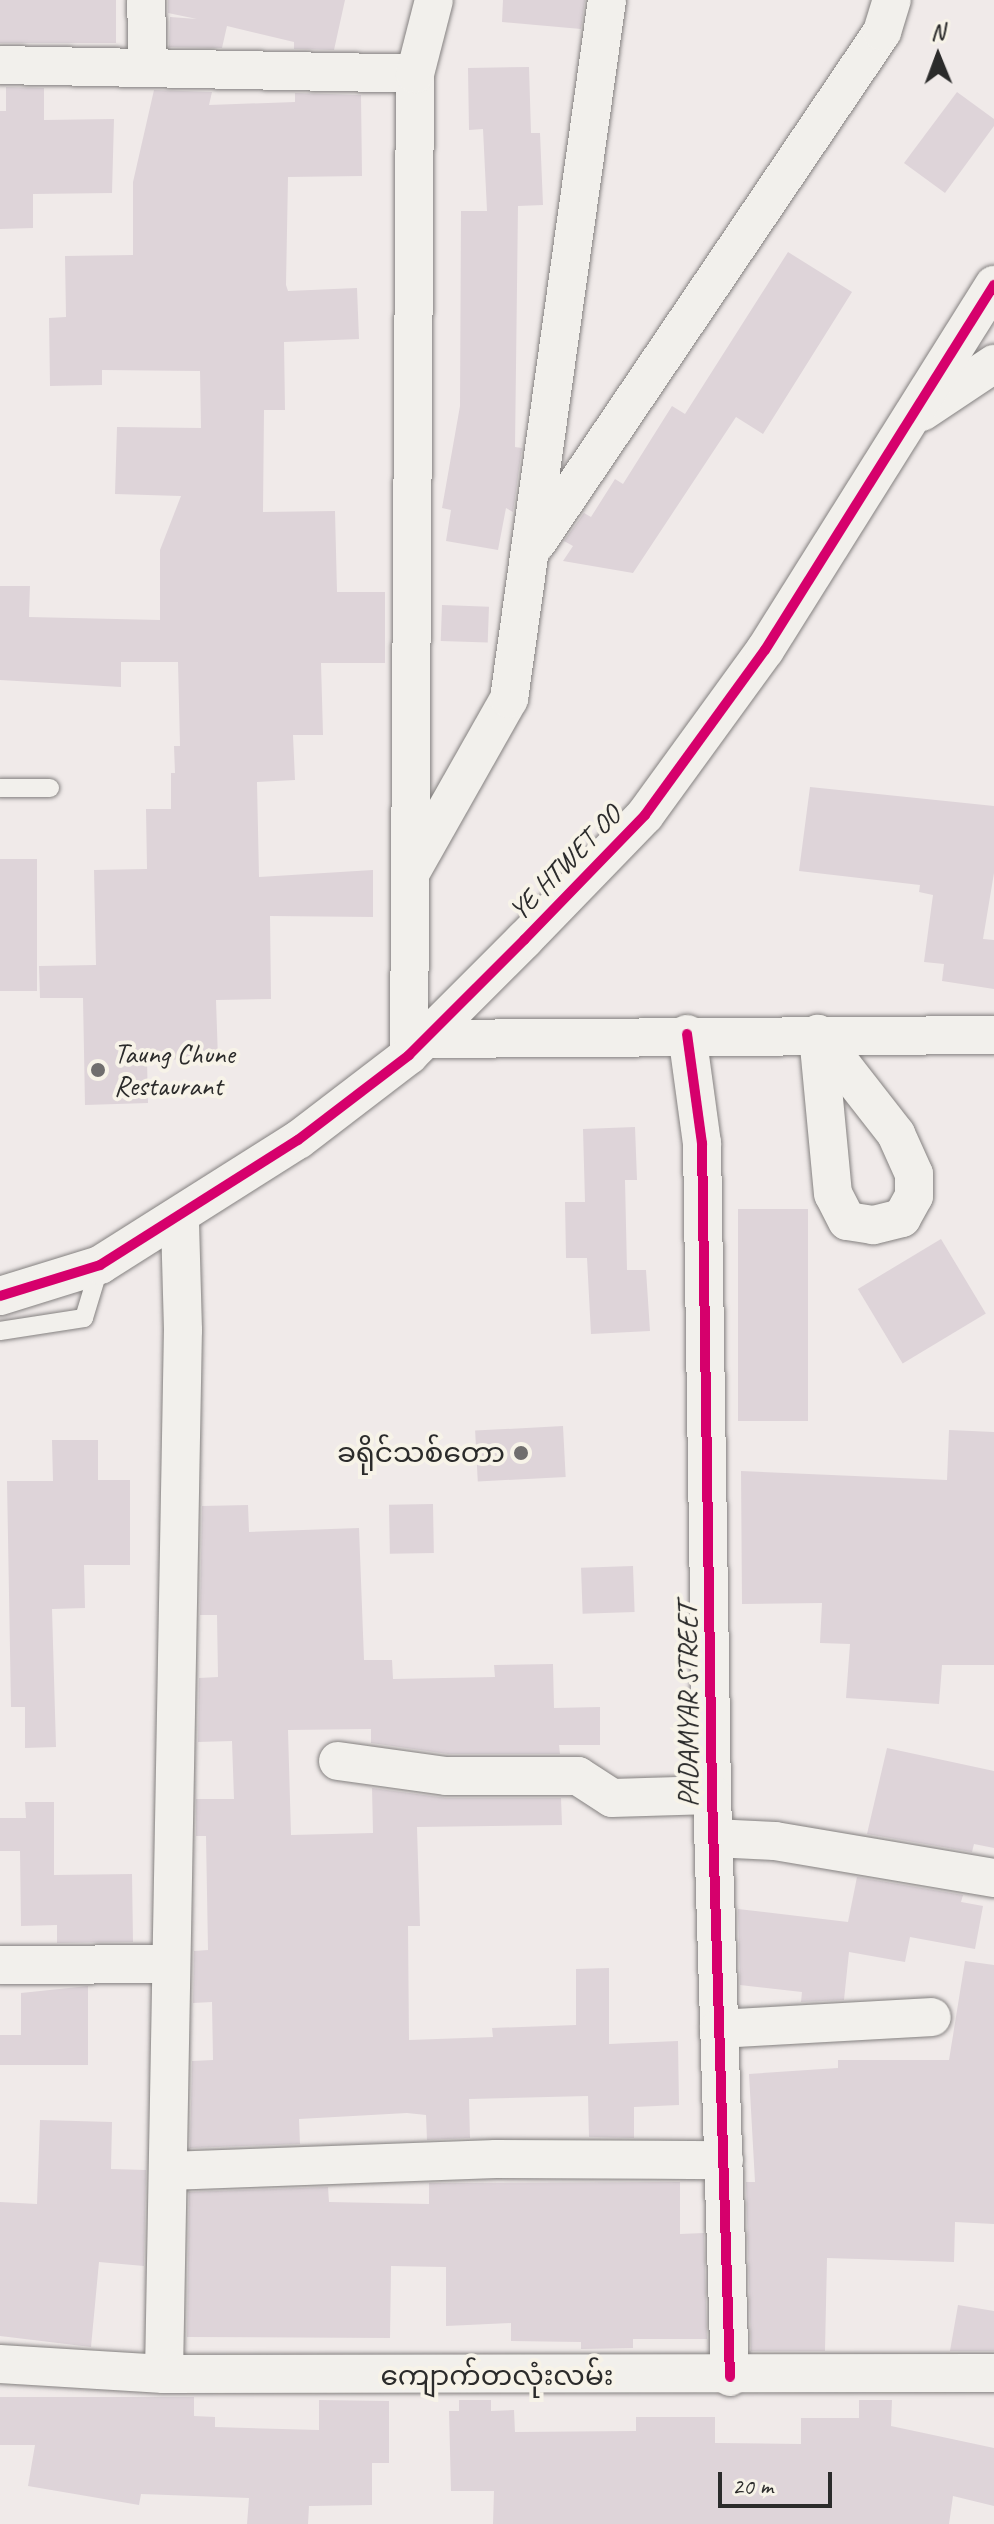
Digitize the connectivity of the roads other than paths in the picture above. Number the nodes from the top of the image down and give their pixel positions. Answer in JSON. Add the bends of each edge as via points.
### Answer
{"nodes":[{"id":1,"x":146,"y":0,"type":"edge"},
{"id":2,"x":434,"y":0,"type":"edge"},
{"id":3,"x":607,"y":0,"type":"edge"},
{"id":4,"x":892,"y":0,"type":"edge"},
{"id":5,"x":0,"y":65,"type":"edge"},
{"id":6,"x":148,"y":67,"type":"junction"},
{"id":7,"x":415,"y":74,"type":"junction"},
{"id":8,"x":994,"y":285,"type":"edge"},
{"id":9,"x":994,"y":364,"type":"edge"},
{"id":10,"x":910,"y":420,"type":"junction"},
{"id":11,"x":532,"y":550,"type":"junction"},
{"id":12,"x":0,"y":788,"type":"edge"},
{"id":13,"x":50,"y":788,"type":"dead end"},
{"id":14,"x":410,"y":874,"type":"junction"},
{"id":15,"x":687,"y":1034,"type":"junction"},
{"id":16,"x":994,"y":1035,"type":"edge"},
{"id":17,"x":417,"y":1047,"type":"junction"},
{"id":18,"x":180,"y":1220,"type":"junction"},
{"id":19,"x":100,"y":1265,"type":"junction"},
{"id":20,"x":0,"y":1296,"type":"edge"},
{"id":21,"x":0,"y":1331,"type":"edge"},
{"id":22,"x":338,"y":1761,"type":"dead end"},
{"id":23,"x":712,"y":1795,"type":"junction"},
{"id":24,"x":713,"y":1838,"type":"junction"},
{"id":25,"x":994,"y":1878,"type":"edge"},
{"id":26,"x":169,"y":1964,"type":"junction"},
{"id":27,"x":0,"y":1965,"type":"edge"},
{"id":28,"x":932,"y":2017,"type":"dead end"},
{"id":29,"x":719,"y":2029,"type":"junction"},
{"id":30,"x":724,"y":2160,"type":"junction"},
{"id":31,"x":168,"y":2171,"type":"junction"},
{"id":32,"x":0,"y":2364,"type":"edge"},
{"id":33,"x":994,"y":2373,"type":"edge"},
{"id":34,"x":164,"y":2374,"type":"junction"},
{"id":35,"x":730,"y":2377,"type":"junction"}],
"edges":[{"from":1,"to":6,"type":"street"},
{"from":2,"to":7,"type":"street"},
{"from":3,"to":11,"type":"street"},
{"from":4,"to":11,"type":"street","via":[[882,32]]},
{"from":5,"to":6,"type":"street"},
{"from":6,"to":7,"type":"street"},
{"from":7,"to":14,"type":"street"},
{"from":8,"to":10,"type":"street","name":"YE HTWET OO"},
{"from":9,"to":10,"type":"street"},
{"from":10,"to":17,"type":"street","name":"YE HTWET OO","via":[[765,650],[645,815]]},
{"from":11,"to":14,"type":"street","via":[[509,699]]},
{"from":12,"to":13,"type":"lane"},
{"from":14,"to":17,"type":"street"},
{"from":15,"to":16,"type":"street"},
{"from":15,"to":17,"type":"street"},
{"from":15,"to":23,"type":"street","name":"PADAMYAR STREET","via":[[703,1189]]},
{"from":17,"to":18,"type":"street","name":"YE HTWET OO"},
{"from":18,"to":19,"type":"street","name":"YE HTWET OO"},
{"from":18,"to":26,"type":"street","via":[[183,1346]]},
{"from":19,"to":20,"type":"street","name":"YE HTWET OO"},
{"from":19,"to":21,"type":"lane","via":[[84,1318]]},
{"from":22,"to":23,"type":"street","via":[[446,1776],[578,1776],[612,1798]]},
{"from":23,"to":24,"type":"street","name":"PADAMYAR STREET"},
{"from":24,"to":25,"type":"street","via":[[775,1841]]},
{"from":24,"to":29,"type":"street","name":"PADAMYAR STREET"},
{"from":26,"to":27,"type":"street"},
{"from":26,"to":31,"type":"street"},
{"from":28,"to":29,"type":"street"},
{"from":29,"to":30,"type":"street","name":"PADAMYAR STREET"},
{"from":30,"to":31,"type":"street","via":[[496,2159]]},
{"from":30,"to":35,"type":"street","name":"PADAMYAR STREET"},
{"from":31,"to":34,"type":"street"},
{"from":32,"to":34,"type":"street","name":"ကျောက်တလုံးလမ်း"},
{"from":33,"to":35,"type":"street","name":"ကျောက်တလုံးလမ်း"},
{"from":34,"to":35,"type":"street","name":"ကျောက်တလုံးလမ်း"}]}
